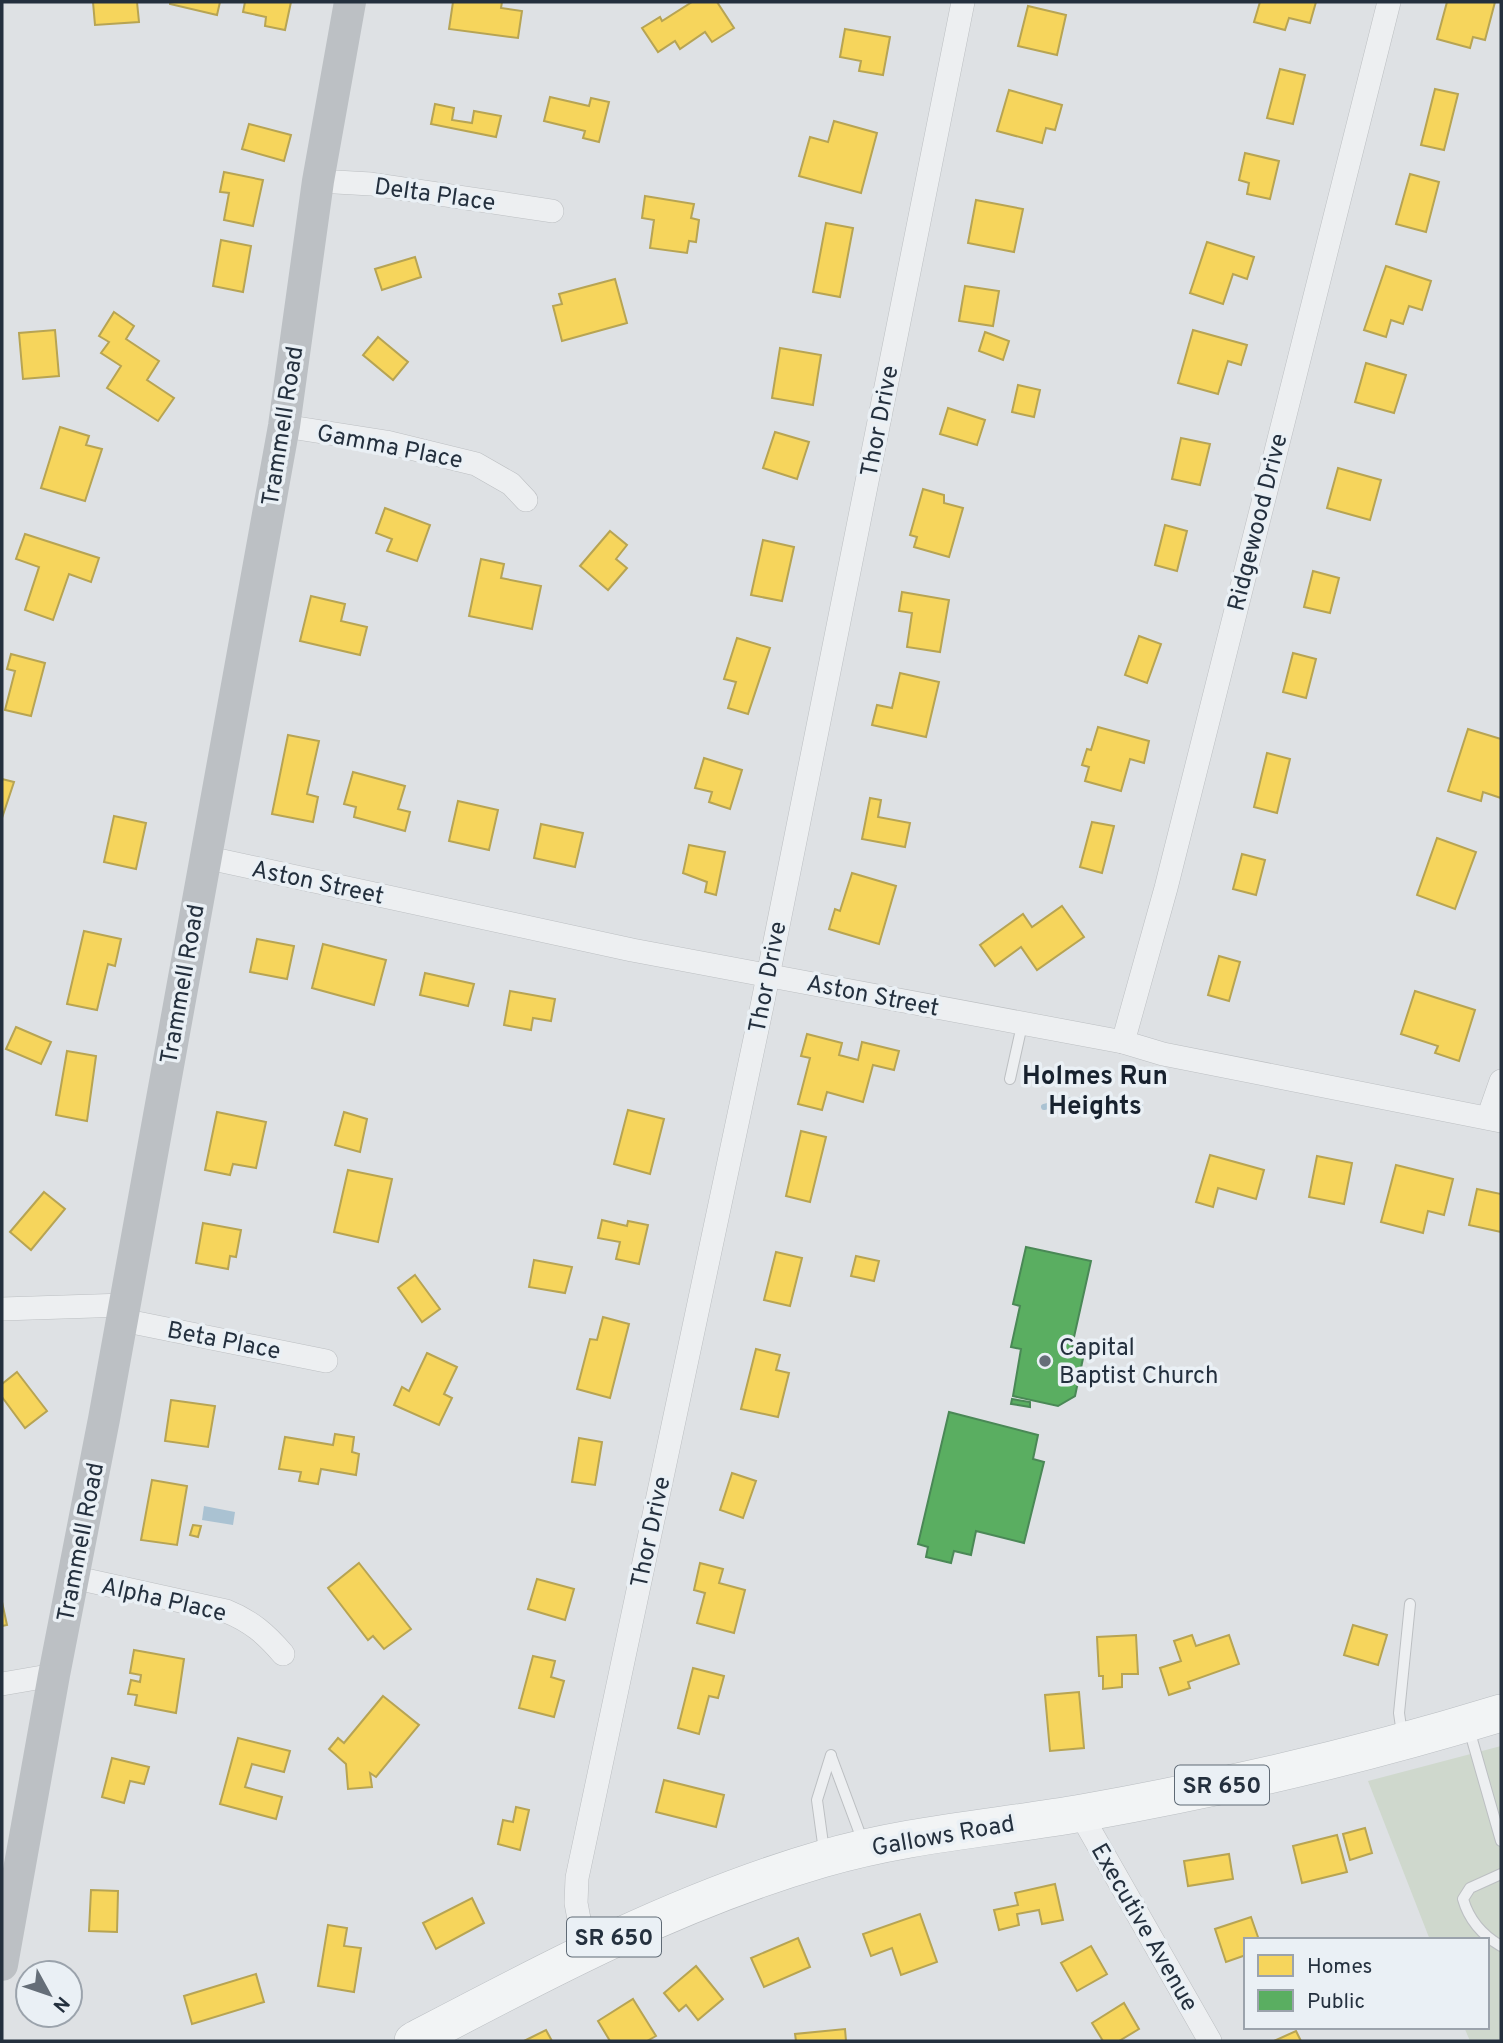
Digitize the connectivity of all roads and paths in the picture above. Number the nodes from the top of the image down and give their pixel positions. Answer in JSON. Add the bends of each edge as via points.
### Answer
{"nodes":[{"id":1,"x":350,"y":2,"type":"edge"},
{"id":2,"x":963,"y":2,"type":"edge"},
{"id":3,"x":1389,"y":2,"type":"edge"},
{"id":4,"x":318,"y":181,"type":"junction"},
{"id":5,"x":552,"y":211,"type":"dead end"},
{"id":6,"x":284,"y":426,"type":"junction"},
{"id":7,"x":526,"y":500,"type":"dead end"},
{"id":8,"x":204,"y":857,"type":"junction"},
{"id":9,"x":767,"y":976,"type":"junction"},
{"id":10,"x":1022,"y":1025,"type":"junction"},
{"id":11,"x":1123,"y":1042,"type":"junction"},
{"id":12,"x":1010,"y":1080,"type":"dead end"},
{"id":13,"x":1501,"y":1081,"type":"edge"},
{"id":14,"x":1495,"y":1120,"type":"edge"},
{"id":15,"x":2,"y":1309,"type":"edge"},
{"id":16,"x":123,"y":1312,"type":"junction"},
{"id":17,"x":326,"y":1361,"type":"dead end"},
{"id":18,"x":72,"y":1577,"type":"junction"},
{"id":19,"x":1410,"y":1604,"type":"dead end"},
{"id":20,"x":283,"y":1654,"type":"dead end"},
{"id":21,"x":54,"y":1675,"type":"junction"},
{"id":22,"x":2,"y":1684,"type":"edge"},
{"id":23,"x":1485,"y":1718,"type":"edge"},
{"id":24,"x":1403,"y":1741,"type":"junction"},
{"id":25,"x":1080,"y":1813,"type":"junction"},
{"id":26,"x":1501,"y":1841,"type":"edge"},
{"id":27,"x":865,"y":1848,"type":"junction"},
{"id":28,"x":825,"y":1858,"type":"junction"},
{"id":29,"x":1501,"y":1874,"type":"edge"},
{"id":30,"x":1501,"y":1946,"type":"edge"},
{"id":31,"x":584,"y":1951,"type":"junction"},
{"id":32,"x":2,"y":1965,"type":"edge"},
{"id":33,"x":436,"y":2036,"type":"edge"},
{"id":34,"x":1210,"y":2041,"type":"edge"}],
"edges":[{"from":1,"to":4,"type":"street","name":"Trammell Road"},
{"from":2,"to":9,"type":"street","name":"Thor Drive"},
{"from":3,"to":11,"type":"street","name":"Ridgewood Drive"},
{"from":4,"to":5,"type":"street","name":"Delta Place","via":[[371,184]]},
{"from":4,"to":6,"type":"street","name":"Trammell Road"},
{"from":6,"to":7,"type":"street","name":"Gamma Place","via":[[386,442],[476,464],[511,484]]},
{"from":6,"to":8,"type":"street","name":"Trammell Road"},
{"from":8,"to":9,"type":"street","name":"Aston Street"},
{"from":8,"to":16,"type":"street","name":"Trammell Road"},
{"from":9,"to":10,"type":"street","name":"Aston Street"},
{"from":9,"to":31,"type":"street","name":"Thor Drive","via":[[577,1878]]},
{"from":10,"to":11,"type":"street","name":"Aston Street"},
{"from":10,"to":12,"type":"lane"},
{"from":11,"to":14,"type":"street","name":"Aston Street","via":[[1163,1054]]},
{"from":13,"to":14,"type":"street"},
{"from":15,"to":16,"type":"street","name":"Beta Place"},
{"from":16,"to":17,"type":"street","name":"Beta Place"},
{"from":16,"to":18,"type":"street","name":"Trammell Road"},
{"from":18,"to":20,"type":"street","name":"Alpha Place","via":[[226,1611],[263,1631]]},
{"from":18,"to":21,"type":"street","name":"Trammell Road"},
{"from":19,"to":24,"type":"lane","via":[[1399,1713]]},
{"from":21,"to":22,"type":"street"},
{"from":21,"to":32,"type":"street","name":"Trammell Road"},
{"from":23,"to":24,"type":"main road","name":"Gallows Road","number":"SR 650"},
{"from":23,"to":26,"type":"lane"},
{"from":24,"to":25,"type":"main road","name":"Gallows Road","number":"SR 650","via":[[1224,1785]]},
{"from":25,"to":27,"type":"main road","name":"Gallows Road","number":"SR 650"},
{"from":25,"to":34,"type":"street","name":"Executive Avenue"},
{"from":27,"to":28,"type":"main road","name":"Gallows Road","number":"SR 650"},
{"from":27,"to":28,"type":"lane","via":[[831,1755],[817,1800]]},
{"from":28,"to":31,"type":"main road","name":"Gallows Road","number":"SR 650","via":[[662,1915]]},
{"from":29,"to":30,"type":"lane","via":[[1470,1888],[1463,1899],[1480,1932]]},
{"from":31,"to":33,"type":"main road","name":"Gallows Road","number":"SR 650"}]}
